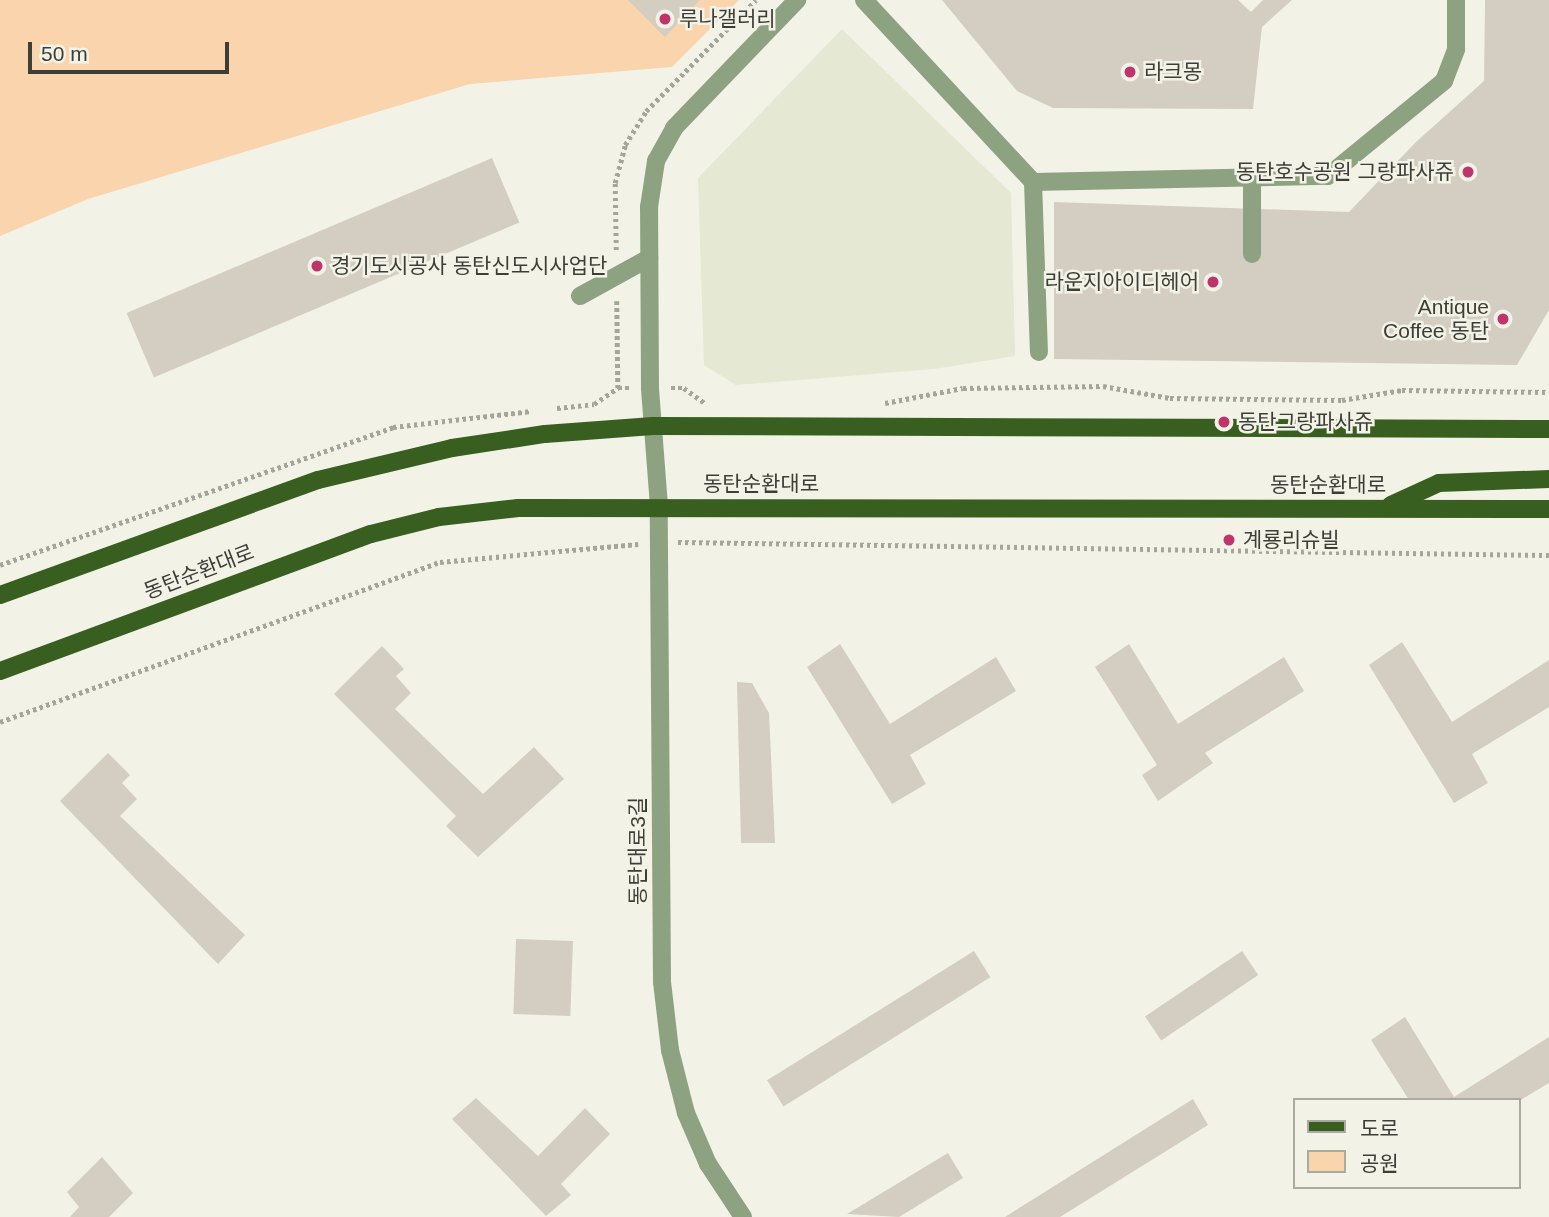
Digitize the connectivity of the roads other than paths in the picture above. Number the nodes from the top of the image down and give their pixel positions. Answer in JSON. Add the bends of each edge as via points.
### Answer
{"nodes":[{"id":1,"x":797,"y":0,"type":"edge"},
{"id":2,"x":864,"y":0,"type":"edge"},
{"id":3,"x":1457,"y":0,"type":"edge"},
{"id":4,"x":1252,"y":177,"type":"junction"},
{"id":5,"x":1033,"y":181,"type":"junction"},
{"id":6,"x":1252,"y":254,"type":"dead end"},
{"id":7,"x":649,"y":258,"type":"junction"},
{"id":8,"x":580,"y":296,"type":"dead end"},
{"id":9,"x":1039,"y":352,"type":"dead end"},
{"id":10,"x":653,"y":426,"type":"junction"},
{"id":11,"x":1548,"y":430,"type":"edge"},
{"id":12,"x":1549,"y":479,"type":"edge"},
{"id":13,"x":659,"y":506,"type":"junction"},
{"id":14,"x":1385,"y":508,"type":"junction"},
{"id":15,"x":1549,"y":509,"type":"edge"},
{"id":16,"x":0,"y":596,"type":"edge"},
{"id":17,"x":0,"y":671,"type":"edge"},
{"id":18,"x":743,"y":1217,"type":"edge"}],
"edges":[{"from":1,"to":7,"type":"street","name":"동탄대로3길","via":[[674,128],[656,161],[649,206]]},
{"from":2,"to":5,"type":"street"},
{"from":3,"to":4,"type":"street","via":[[1455,49],[1444,81],[1328,176]]},
{"from":4,"to":5,"type":"street"},
{"from":4,"to":6,"type":"street"},
{"from":5,"to":9,"type":"street"},
{"from":7,"to":8,"type":"street"},
{"from":7,"to":10,"type":"street","name":"동탄대로3길"},
{"from":10,"to":11,"type":"main road"},
{"from":10,"to":13,"type":"street","name":"동탄대로3길"},
{"from":10,"to":16,"type":"main road","via":[[545,434],[358,470],[239,506]]},
{"from":12,"to":14,"type":"main road","via":[[1439,483]]},
{"from":13,"to":14,"type":"main road","name":"동탄순환대로"},
{"from":13,"to":17,"type":"main road","name":"동탄순환대로","via":[[518,508],[416,522],[269,569]]},
{"from":13,"to":18,"type":"street","name":"동탄대로3길","via":[[662,982],[670,1050],[686,1113],[708,1164]]},
{"from":14,"to":15,"type":"main road","name":"동탄순환대로"}]}
